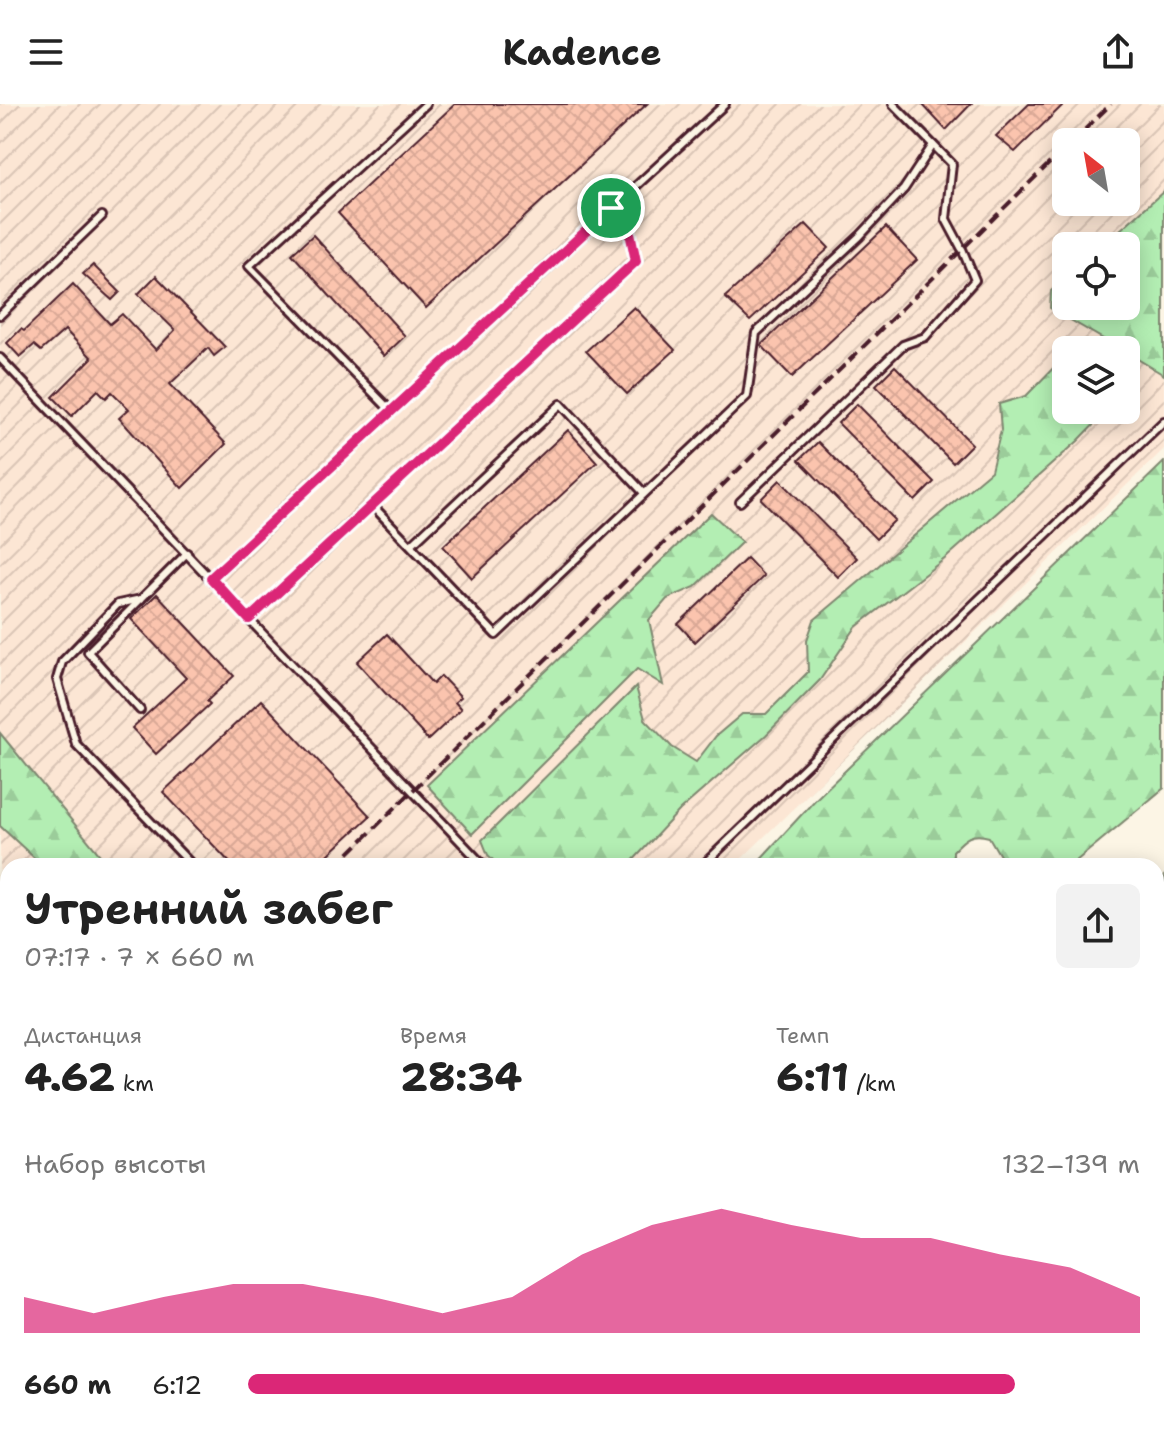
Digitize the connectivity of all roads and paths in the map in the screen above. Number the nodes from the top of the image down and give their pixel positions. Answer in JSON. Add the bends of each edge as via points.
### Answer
{"nodes":[{"id":1,"x":426,"y":104,"type":"edge"},
{"id":2,"x":725,"y":104,"type":"edge"},
{"id":3,"x":893,"y":104,"type":"edge"},
{"id":4,"x":933,"y":145,"type":"junction"},
{"id":5,"x":611,"y":208,"type":"junction"},
{"id":6,"x":102,"y":216,"type":"dead end"},
{"id":7,"x":0,"y":315,"type":"edge"},
{"id":8,"x":0,"y":358,"type":"edge"},
{"id":9,"x":391,"y":411,"type":"junction"},
{"id":10,"x":1164,"y":421,"type":"edge"},
{"id":11,"x":644,"y":493,"type":"junction"},
{"id":12,"x":740,"y":502,"type":"dead end"},
{"id":13,"x":372,"y":505,"type":"junction"},
{"id":14,"x":411,"y":545,"type":"junction"},
{"id":15,"x":187,"y":553,"type":"junction"},
{"id":16,"x":211,"y":578,"type":"junction"},
{"id":17,"x":141,"y":599,"type":"junction"},
{"id":18,"x":249,"y":619,"type":"junction"},
{"id":19,"x":140,"y":710,"type":"dead end"},
{"id":20,"x":185,"y":858,"type":"edge"},
{"id":21,"x":476,"y":858,"type":"edge"},
{"id":22,"x":710,"y":858,"type":"edge"}],
"edges":[{"from":1,"to":9,"type":"lane","via":[[249,266]]},
{"from":2,"to":5,"type":"lane"},
{"from":3,"to":4,"type":"lane"},
{"from":4,"to":11,"type":"lane","via":[[904,189],[860,236],[756,333],[747,396]]},
{"from":4,"to":12,"type":"lane","via":[[952,164],[946,219],[975,280],[925,337],[903,345]]},
{"from":5,"to":9,"type":"lane"},
{"from":5,"to":13,"type":"lane","via":[[629,228],[636,261]]},
{"from":6,"to":7,"type":"lane"},
{"from":8,"to":15,"type":"lane"},
{"from":9,"to":16,"type":"lane"},
{"from":10,"to":22,"type":"lane"},
{"from":11,"to":14,"type":"lane","via":[[561,404]]},
{"from":11,"to":14,"type":"lane","via":[[496,635]]},
{"from":13,"to":14,"type":"lane"},
{"from":13,"to":18,"type":"lane"},
{"from":15,"to":16,"type":"lane"},
{"from":15,"to":17,"type":"lane"},
{"from":16,"to":18,"type":"lane"},
{"from":17,"to":19,"type":"lane","via":[[88,652]]},
{"from":17,"to":20,"type":"lane","via":[[118,604],[62,662],[57,679],[76,744]]},
{"from":18,"to":21,"type":"lane"}]}
